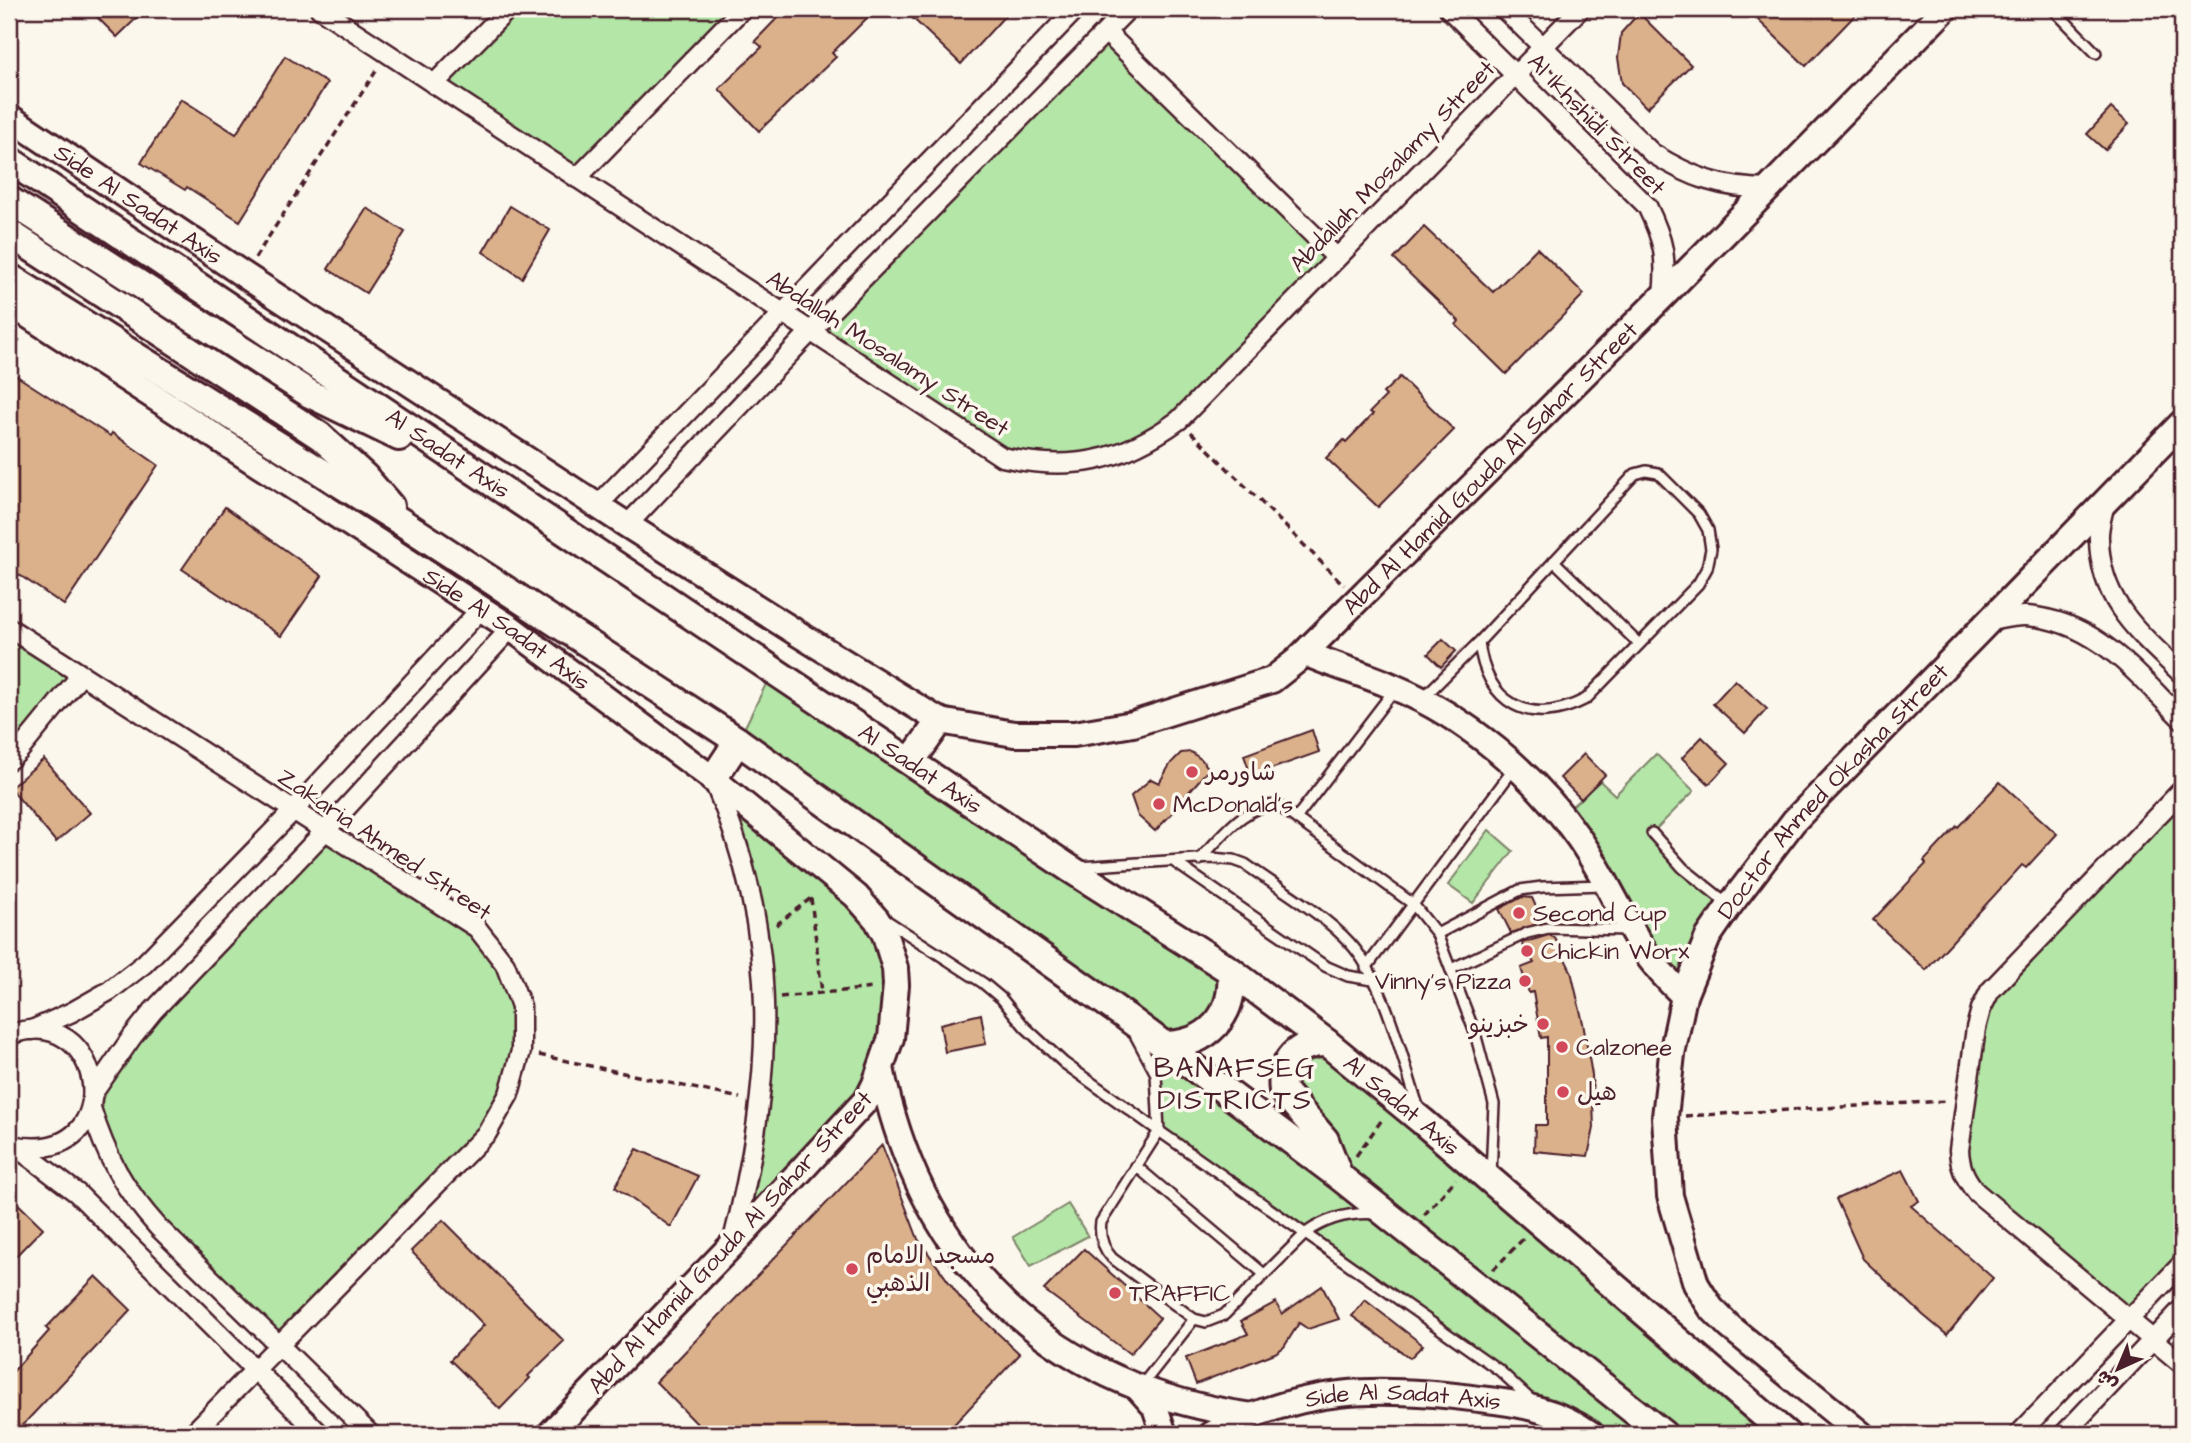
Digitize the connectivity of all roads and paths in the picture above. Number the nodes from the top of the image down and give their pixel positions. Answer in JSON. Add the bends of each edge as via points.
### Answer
{"nodes":[{"id":1,"x":320,"y":9,"type":"edge"},
{"id":2,"x":508,"y":9,"type":"edge"},
{"id":3,"x":742,"y":9,"type":"edge"},
{"id":4,"x":1076,"y":9,"type":"edge"},
{"id":5,"x":1128,"y":9,"type":"edge"},
{"id":6,"x":1448,"y":9,"type":"edge"},
{"id":7,"x":1504,"y":9,"type":"edge"},
{"id":8,"x":1580,"y":9,"type":"edge"},
{"id":9,"x":1945,"y":9,"type":"edge"},
{"id":10,"x":2053,"y":9,"type":"edge"},
{"id":11,"x":1106,"y":32,"type":"junction"},
{"id":12,"x":1543,"y":47,"type":"junction"},
{"id":13,"x":2096,"y":53,"type":"dead end"},
{"id":14,"x":388,"y":54,"type":"junction"},
{"id":15,"x":1516,"y":74,"type":"junction"},
{"id":16,"x":434,"y":84,"type":"junction"},
{"id":17,"x":9,"y":117,"type":"edge"},
{"id":18,"x":9,"y":160,"type":"edge"},
{"id":19,"x":577,"y":178,"type":"junction"},
{"id":20,"x":1768,"y":189,"type":"junction"},
{"id":21,"x":9,"y":200,"type":"edge"},
{"id":22,"x":9,"y":233,"type":"edge"},
{"id":23,"x":1336,"y":257,"type":"junction"},
{"id":24,"x":244,"y":275,"type":"junction"},
{"id":25,"x":9,"y":278,"type":"edge"},
{"id":26,"x":1663,"y":296,"type":"junction"},
{"id":27,"x":9,"y":303,"type":"edge"},
{"id":28,"x":782,"y":314,"type":"junction"},
{"id":29,"x":810,"y":332,"type":"junction"},
{"id":30,"x":1179,"y":420,"type":"junction"},
{"id":31,"x":2182,"y":423,"type":"edge"},
{"id":32,"x":444,"y":452,"type":"junction"},
{"id":33,"x":2106,"y":502,"type":"junction"},
{"id":34,"x":598,"y":505,"type":"junction"},
{"id":35,"x":403,"y":523,"type":"junction"},
{"id":36,"x":627,"y":525,"type":"junction"},
{"id":37,"x":1554,"y":561,"type":"junction"},
{"id":38,"x":1358,"y":598,"type":"junction"},
{"id":39,"x":481,"y":609,"type":"junction"},
{"id":40,"x":1989,"y":621,"type":"junction"},
{"id":41,"x":9,"y":628,"type":"edge"},
{"id":42,"x":511,"y":628,"type":"junction"},
{"id":43,"x":1479,"y":642,"type":"junction"},
{"id":44,"x":1639,"y":643,"type":"junction"},
{"id":45,"x":1305,"y":653,"type":"junction"},
{"id":46,"x":2182,"y":674,"type":"edge"},
{"id":47,"x":81,"y":675,"type":"junction"},
{"id":48,"x":1396,"y":687,"type":"junction"},
{"id":49,"x":1421,"y":700,"type":"junction"},
{"id":50,"x":2182,"y":719,"type":"edge"},
{"id":51,"x":940,"y":721,"type":"junction"},
{"id":52,"x":738,"y":741,"type":"junction"},
{"id":53,"x":9,"y":760,"type":"edge"},
{"id":54,"x":911,"y":761,"type":"junction"},
{"id":55,"x":1515,"y":767,"type":"junction"},
{"id":56,"x":713,"y":779,"type":"junction"},
{"id":57,"x":2182,"y":790,"type":"edge"},
{"id":58,"x":293,"y":811,"type":"junction"},
{"id":59,"x":1297,"y":817,"type":"junction"},
{"id":60,"x":324,"y":831,"type":"junction"},
{"id":61,"x":1652,"y":833,"type":"dead end"},
{"id":62,"x":1199,"y":860,"type":"junction"},
{"id":63,"x":1172,"y":861,"type":"junction"},
{"id":64,"x":1069,"y":868,"type":"junction"},
{"id":65,"x":834,"y":879,"type":"junction"},
{"id":66,"x":1609,"y":884,"type":"junction"},
{"id":67,"x":811,"y":898,"type":"junction"},
{"id":68,"x":1413,"y":904,"type":"junction"},
{"id":69,"x":1730,"y":905,"type":"junction"},
{"id":70,"x":867,"y":908,"type":"junction"},
{"id":71,"x":1632,"y":930,"type":"junction"},
{"id":72,"x":1437,"y":933,"type":"junction"},
{"id":73,"x":760,"y":937,"type":"junction"},
{"id":74,"x":1366,"y":968,"type":"junction"},
{"id":75,"x":1451,"y":969,"type":"junction"},
{"id":76,"x":1231,"y":971,"type":"junction"},
{"id":77,"x":1373,"y":979,"type":"junction"},
{"id":78,"x":896,"y":985,"type":"junction"},
{"id":79,"x":822,"y":993,"type":"junction"},
{"id":80,"x":1684,"y":996,"type":"junction"},
{"id":81,"x":765,"y":999,"type":"junction"},
{"id":82,"x":1125,"y":1016,"type":"junction"},
{"id":83,"x":32,"y":1030,"type":"junction"},
{"id":84,"x":9,"y":1035,"type":"edge"},
{"id":85,"x":891,"y":1038,"type":"joint"},
{"id":86,"x":1327,"y":1043,"type":"junction"},
{"id":87,"x":1163,"y":1045,"type":"junction"},
{"id":88,"x":521,"y":1051,"type":"junction"},
{"id":89,"x":881,"y":1068,"type":"junction"},
{"id":90,"x":1396,"y":1100,"type":"junction"},
{"id":91,"x":1966,"y":1100,"type":"junction"},
{"id":92,"x":92,"y":1101,"type":"junction"},
{"id":93,"x":759,"y":1102,"type":"junction"},
{"id":94,"x":1665,"y":1117,"type":"junction"},
{"id":95,"x":1422,"y":1121,"type":"junction"},
{"id":96,"x":1159,"y":1131,"type":"junction"},
{"id":97,"x":12,"y":1144,"type":"edge"},
{"id":98,"x":1470,"y":1162,"type":"junction"},
{"id":99,"x":1136,"y":1166,"type":"junction"},
{"id":100,"x":1340,"y":1177,"type":"junction"},
{"id":101,"x":1491,"y":1180,"type":"junction"},
{"id":102,"x":1387,"y":1215,"type":"junction"},
{"id":103,"x":1539,"y":1222,"type":"junction"},
{"id":104,"x":1409,"y":1232,"type":"junction"},
{"id":105,"x":1306,"y":1233,"type":"junction"},
{"id":106,"x":731,"y":1246,"type":"junction"},
{"id":107,"x":2182,"y":1264,"type":"edge"},
{"id":108,"x":1264,"y":1274,"type":"junction"},
{"id":109,"x":1477,"y":1286,"type":"junction"},
{"id":110,"x":2182,"y":1309,"type":"edge"},
{"id":111,"x":1194,"y":1319,"type":"junction"},
{"id":112,"x":2129,"y":1320,"type":"junction"},
{"id":113,"x":2153,"y":1340,"type":"junction"},
{"id":114,"x":279,"y":1345,"type":"junction"},
{"id":115,"x":2182,"y":1364,"type":"edge"},
{"id":116,"x":254,"y":1370,"type":"junction"},
{"id":117,"x":1138,"y":1389,"type":"junction"},
{"id":118,"x":1540,"y":1408,"type":"junction"},
{"id":119,"x":1252,"y":1416,"type":"junction"},
{"id":120,"x":192,"y":1434,"type":"edge"},
{"id":121,"x":320,"y":1434,"type":"edge"},
{"id":122,"x":370,"y":1434,"type":"edge"},
{"id":123,"x":550,"y":1434,"type":"edge"},
{"id":124,"x":1164,"y":1434,"type":"edge"},
{"id":125,"x":1212,"y":1434,"type":"edge"},
{"id":126,"x":1591,"y":1434,"type":"edge"},
{"id":127,"x":1663,"y":1434,"type":"edge"},
{"id":128,"x":1786,"y":1434,"type":"edge"},
{"id":129,"x":1861,"y":1434,"type":"edge"},
{"id":130,"x":2019,"y":1434,"type":"edge"},
{"id":131,"x":2064,"y":1434,"type":"edge"}],
"edges":[{"from":1,"to":14,"type":"street","name":"Abdallah Mosalamy Street"},
{"from":2,"to":16,"type":"street"},
{"from":3,"to":19,"type":"street"},
{"from":4,"to":28,"type":"street"},
{"from":5,"to":11,"type":"street"},
{"from":6,"to":15,"type":"street","name":"Al Ikhshidi Street"},
{"from":7,"to":12,"type":"street","name":"Al Ikhshidi Street"},
{"from":8,"to":12,"type":"street","name":"Abdallah Mosalamy Street"},
{"from":9,"to":20,"type":"street","name":"Abd Al Hamid Gouda Al Sahar Street"},
{"from":10,"to":13,"type":"lane"},
{"from":11,"to":23,"type":"street"},
{"from":11,"to":29,"type":"street"},
{"from":12,"to":15,"type":"street","name":"Abdallah Mosalamy Street"},
{"from":12,"to":20,"type":"street","name":"Al Ikhshidi Street","via":[[1652,153],[1707,182]]},
{"from":14,"to":16,"type":"street","name":"Abdallah Mosalamy Street"},
{"from":14,"to":24,"type":"path"},
{"from":15,"to":23,"type":"street","name":"Abdallah Mosalamy Street"},
{"from":15,"to":26,"type":"street","name":"Al Ikhshidi Street","via":[[1647,206],[1661,234],[1667,265]]},
{"from":16,"to":19,"type":"street","name":"Abdallah Mosalamy Street"},
{"from":17,"to":24,"type":"street","name":"Side Al Sadat Axis"},
{"from":18,"to":32,"type":"main road","name":"Al Sadat Axis"},
{"from":19,"to":28,"type":"street","name":"Abdallah Mosalamy Street"},
{"from":20,"to":26,"type":"street","name":"Abd Al Hamid Gouda Al Sahar Street"},
{"from":21,"to":32,"type":"main road","via":[[310,394],[375,427]]},
{"from":22,"to":35,"type":"main road","via":[[320,436],[365,476]]},
{"from":23,"to":30,"type":"street","name":"Abdallah Mosalamy Street"},
{"from":24,"to":34,"type":"street","name":"Side Al Sadat Axis"},
{"from":25,"to":35,"type":"main road"},
{"from":26,"to":38,"type":"street","name":"Abd Al Hamid Gouda Al Sahar Street"},
{"from":27,"to":39,"type":"street","name":"Side Al Sadat Axis"},
{"from":28,"to":29,"type":"street","name":"Abdallah Mosalamy Street"},
{"from":28,"to":34,"type":"street"},
{"from":29,"to":30,"type":"street","name":"Abdallah Mosalamy Street","via":[[1002,457],[1064,465],[1096,461],[1153,439]]},
{"from":29,"to":36,"type":"street"},
{"from":30,"to":38,"type":"path"},
{"from":31,"to":33,"type":"street","name":"Doctor Ahmed Okasha Street"},
{"from":32,"to":54,"type":"main road","name":"Al Sadat Axis"},
{"from":33,"to":40,"type":"street","name":"Doctor Ahmed Okasha Street"},
{"from":33,"to":46,"type":"street","via":[[2098,537],[2102,573],[2117,606]]},
{"from":34,"to":36,"type":"street","name":"Side Al Sadat Axis"},
{"from":35,"to":52,"type":"main road"},
{"from":36,"to":51,"type":"street","name":"Side Al Sadat Axis"},
{"from":37,"to":43,"type":"lane"},
{"from":37,"to":44,"type":"lane"},
{"from":37,"to":44,"type":"lane","via":[[1635,474],[1658,473],[1667,481],[1699,514],[1709,530],[1711,549],[1698,584]]},
{"from":38,"to":45,"type":"street","name":"Abd Al Hamid Gouda Al Sahar Street"},
{"from":39,"to":42,"type":"street","name":"Side Al Sadat Axis"},
{"from":39,"to":58,"type":"street"},
{"from":40,"to":50,"type":"street","via":[[2025,616],[2059,621],[2092,635]]},
{"from":40,"to":69,"type":"street","name":"Doctor Ahmed Okasha Street","via":[[1794,821]]},
{"from":41,"to":47,"type":"street","name":"Zakaria Ahmed Street"},
{"from":42,"to":56,"type":"street","name":"Side Al Sadat Axis"},
{"from":42,"to":60,"type":"street"},
{"from":43,"to":44,"type":"lane","via":[[1481,663],[1497,691],[1524,709],[1545,713],[1586,699]]},
{"from":43,"to":49,"type":"lane"},
{"from":45,"to":48,"type":"street"},
{"from":45,"to":51,"type":"street","name":"Abd Al Hamid Gouda Al Sahar Street","via":[[1272,680],[1133,724],[1074,734],[1014,734]]},
{"from":47,"to":53,"type":"street"},
{"from":47,"to":58,"type":"street","name":"Zakaria Ahmed Street"},
{"from":48,"to":49,"type":"street"},
{"from":48,"to":59,"type":"lane"},
{"from":49,"to":55,"type":"street","via":[[1470,730]]},
{"from":51,"to":54,"type":"main road"},
{"from":52,"to":56,"type":"main road"},
{"from":52,"to":82,"type":"main road"},
{"from":54,"to":64,"type":"main road","name":"Al Sadat Axis"},
{"from":55,"to":66,"type":"street","via":[[1576,834]]},
{"from":55,"to":68,"type":"lane"},
{"from":56,"to":65,"type":"street","name":"Side Al Sadat Axis"},
{"from":56,"to":73,"type":"street","via":[[747,872]]},
{"from":57,"to":91,"type":"street","via":[[1990,991],[1976,1028]]},
{"from":58,"to":60,"type":"street","name":"Zakaria Ahmed Street"},
{"from":58,"to":83,"type":"street","via":[[144,964],[72,1012]]},
{"from":59,"to":62,"type":"lane","via":[[1279,806],[1257,806]]},
{"from":59,"to":68,"type":"lane"},
{"from":60,"to":88,"type":"street","name":"Zakaria Ahmed Street","via":[[477,928],[506,964],[521,1006]]},
{"from":60,"to":92,"type":"street","via":[[153,1011],[125,1046]]},
{"from":61,"to":69,"type":"lane","via":[[1683,868]]},
{"from":62,"to":63,"type":"lane"},
{"from":62,"to":74,"type":"lane","via":[[1223,858],[1245,864],[1331,926],[1349,942]]},
{"from":63,"to":64,"type":"lane"},
{"from":63,"to":77,"type":"lane","via":[[1325,966],[1348,976]]},
{"from":64,"to":76,"type":"main road","name":"Al Sadat Axis"},
{"from":65,"to":67,"type":"path"},
{"from":65,"to":70,"type":"street","name":"Side Al Sadat Axis"},
{"from":66,"to":71,"type":"street"},
{"from":66,"to":72,"type":"lane","via":[[1520,890]]},
{"from":67,"to":73,"type":"path"},
{"from":67,"to":79,"type":"path"},
{"from":68,"to":72,"type":"lane"},
{"from":68,"to":74,"type":"lane"},
{"from":69,"to":80,"type":"street","name":"Doctor Ahmed Okasha Street","via":[[1708,937]]},
{"from":70,"to":78,"type":"street","name":"Side Al Sadat Axis","via":[[891,951]]},
{"from":70,"to":96,"type":"lane","via":[[983,983],[1065,1063]]},
{"from":71,"to":75,"type":"lane","via":[[1548,928],[1527,933]]},
{"from":71,"to":80,"type":"street","via":[[1655,965]]},
{"from":72,"to":75,"type":"lane"},
{"from":73,"to":81,"type":"street"},
{"from":74,"to":77,"type":"lane"},
{"from":75,"to":101,"type":"lane","via":[[1494,1104]]},
{"from":76,"to":86,"type":"main road","name":"Al Sadat Axis"},
{"from":76,"to":87,"type":"main road","via":[[1231,997],[1211,1030],[1189,1042]]},
{"from":77,"to":95,"type":"lane"},
{"from":78,"to":79,"type":"path"},
{"from":78,"to":85,"type":"street","name":"Side Al Sadat Axis"},
{"from":79,"to":81,"type":"path"},
{"from":80,"to":94,"type":"street","name":"Doctor Ahmed Okasha Street"},
{"from":81,"to":93,"type":"street"},
{"from":82,"to":87,"type":"main road"},
{"from":82,"to":96,"type":"lane","via":[[1156,1074]]},
{"from":83,"to":84,"type":"street"},
{"from":83,"to":92,"type":"street","via":[[52,1032],[83,1056],[92,1074]]},
{"from":85,"to":89,"type":"street","name":"Abd Al Hamid Gouda Al Sahar Street"},
{"from":86,"to":90,"type":"main road","name":"Al Sadat Axis"},
{"from":86,"to":100,"type":"main road","via":[[1299,1049],[1286,1063],[1282,1081],[1283,1091],[1325,1140]]},
{"from":87,"to":100,"type":"main road"},
{"from":88,"to":93,"type":"path"},
{"from":88,"to":114,"type":"street","name":"Zakaria Ahmed Street","via":[[509,1094],[487,1133]]},
{"from":89,"to":106,"type":"street","name":"Abd Al Hamid Gouda Al Sahar Street","via":[[868,1098]]},
{"from":89,"to":117,"type":"street","via":[[900,1144],[915,1180],[955,1247],[980,1278],[1037,1331],[1103,1373]]},
{"from":90,"to":95,"type":"main road","name":"Al Sadat Axis"},
{"from":90,"to":100,"type":"path"},
{"from":91,"to":94,"type":"path"},
{"from":91,"to":112,"type":"street","via":[[1959,1150],[1966,1180]]},
{"from":92,"to":97,"type":"street","via":[[82,1125],[69,1138],[34,1149]]},
{"from":92,"to":114,"type":"street","via":[[101,1142],[135,1201]]},
{"from":93,"to":106,"type":"street","via":[[754,1152]]},
{"from":94,"to":129,"type":"street","name":"Doctor Ahmed Okasha Street","via":[[1670,1196],[1696,1284],[1730,1327]]},
{"from":95,"to":98,"type":"main road","name":"Al Sadat Axis"},
{"from":96,"to":99,"type":"lane"},
{"from":96,"to":105,"type":"lane"},
{"from":97,"to":116,"type":"street","via":[[77,1193]]},
{"from":98,"to":101,"type":"main road","name":"Al Sadat Axis"},
{"from":98,"to":104,"type":"path"},
{"from":99,"to":108,"type":"lane"},
{"from":99,"to":111,"type":"lane","via":[[1101,1222],[1103,1245],[1112,1258]]},
{"from":100,"to":102,"type":"main road"},
{"from":101,"to":103,"type":"main road","name":"Al Sadat Axis"},
{"from":102,"to":104,"type":"main road"},
{"from":102,"to":105,"type":"lane","via":[[1337,1217]]},
{"from":103,"to":109,"type":"path"},
{"from":103,"to":128,"type":"main road","name":"Al Sadat Axis"},
{"from":104,"to":109,"type":"main road"},
{"from":105,"to":108,"type":"lane"},
{"from":105,"to":118,"type":"lane","via":[[1499,1370]]},
{"from":106,"to":123,"type":"street","name":"Abd Al Hamid Gouda Al Sahar Street"},
{"from":107,"to":112,"type":"street"},
{"from":108,"to":111,"type":"lane","via":[[1219,1319]]},
{"from":109,"to":127,"type":"main road"},
{"from":110,"to":113,"type":"street"},
{"from":111,"to":117,"type":"lane"},
{"from":112,"to":113,"type":"street"},
{"from":112,"to":130,"type":"street"},
{"from":113,"to":115,"type":"street"},
{"from":113,"to":131,"type":"street"},
{"from":114,"to":116,"type":"street","name":"Zakaria Ahmed Street"},
{"from":114,"to":122,"type":"street"},
{"from":116,"to":120,"type":"street","name":"Zakaria Ahmed Street"},
{"from":116,"to":121,"type":"street"},
{"from":117,"to":119,"type":"street"},
{"from":117,"to":124,"type":"street","via":[[1155,1407]]},
{"from":118,"to":119,"type":"street","name":"Side Al Sadat Axis","via":[[1453,1395],[1365,1390],[1307,1399]]},
{"from":118,"to":126,"type":"street","name":"Side Al Sadat Axis"},
{"from":119,"to":125,"type":"street"}]}
